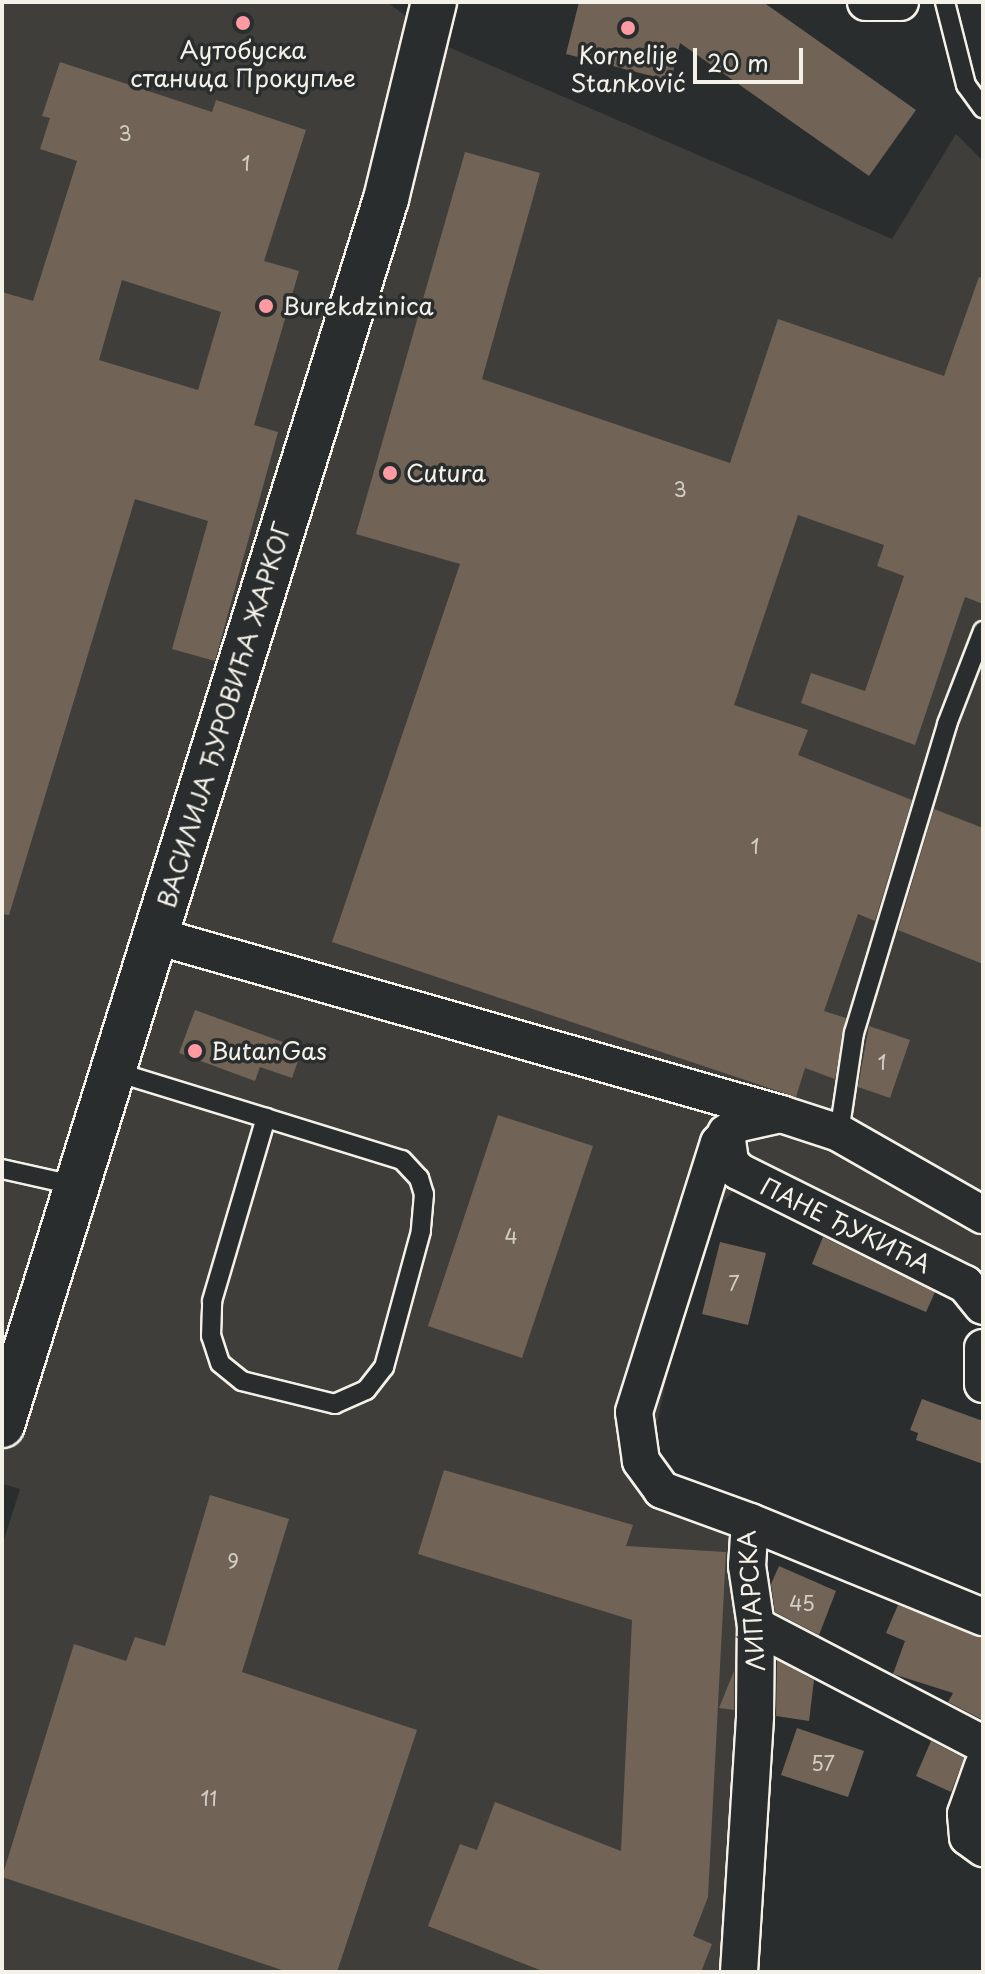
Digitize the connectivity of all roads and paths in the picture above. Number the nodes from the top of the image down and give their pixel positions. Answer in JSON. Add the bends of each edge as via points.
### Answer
{"nodes":[{"id":1,"x":414,"y":2,"type":"edge"},
{"id":2,"x":434,"y":2,"type":"edge"},
{"id":3,"x":866,"y":2,"type":"edge"},
{"id":4,"x":900,"y":2,"type":"edge"},
{"id":5,"x":945,"y":2,"type":"edge"},
{"id":6,"x":425,"y":45,"type":"junction"},
{"id":7,"x":983,"y":108,"type":"edge"},
{"id":8,"x":983,"y":631,"type":"edge"},
{"id":9,"x":156,"y":936,"type":"junction"},
{"id":10,"x":113,"y":1071,"type":"junction"},
{"id":11,"x":781,"y":1114,"type":"junction"},
{"id":12,"x":266,"y":1118,"type":"junction"},
{"id":13,"x":726,"y":1133,"type":"junction"},
{"id":14,"x":839,"y":1133,"type":"junction"},
{"id":15,"x":2,"y":1169,"type":"edge"},
{"id":16,"x":78,"y":1186,"type":"junction"},
{"id":17,"x":983,"y":1215,"type":"edge"},
{"id":18,"x":983,"y":1306,"type":"edge"},
{"id":19,"x":983,"y":1348,"type":"edge"},
{"id":20,"x":983,"y":1384,"type":"edge"},
{"id":21,"x":2,"y":1425,"type":"edge"},
{"id":22,"x":750,"y":1522,"type":"junction"},
{"id":23,"x":983,"y":1617,"type":"edge"},
{"id":24,"x":756,"y":1626,"type":"junction"},
{"id":25,"x":983,"y":1744,"type":"edge"},
{"id":26,"x":983,"y":1766,"type":"edge"},
{"id":27,"x":983,"y":1848,"type":"edge"},
{"id":28,"x":739,"y":1972,"type":"edge"}],
"edges":[{"from":1,"to":6,"type":"main road"},
{"from":2,"to":6,"type":"main road","name":"ВАСИЛИЈА ЂУРОВИЋА ЖАРКОГ"},
{"from":3,"to":4,"type":"street"},
{"from":5,"to":7,"type":"lane","via":[[966,85]]},
{"from":6,"to":9,"type":"main road","name":"ВАСИЛИЈА ЂУРОВИЋА ЖАРКОГ","via":[[386,199]]},
{"from":8,"to":14,"type":"lane","via":[[947,724],[854,1033]]},
{"from":9,"to":10,"type":"main road","name":"ВАСИЛИЈА ЂУРОВИЋА ЖАРКОГ"},
{"from":9,"to":11,"type":"street"},
{"from":10,"to":12,"type":"lane"},
{"from":10,"to":16,"type":"main road","name":"ВАСИЛИЈА ЂУРОВИЋА ЖАРКОГ"},
{"from":11,"to":13,"type":"street","via":[[750,1118]]},
{"from":11,"to":14,"type":"street"},
{"from":12,"to":12,"type":"lane","via":[[402,1160],[419,1178],[424,1194],[421,1231],[384,1367],[366,1390],[335,1404],[242,1381],[220,1363],[211,1336],[212,1301]]},
{"from":13,"to":18,"type":"street","name":"ПАНЕ ЂУКИЋА","via":[[730,1162],[738,1171],[965,1284]]},
{"from":13,"to":22,"type":"street","name":"ЛИПАРСКА","via":[[714,1155],[639,1397],[634,1429],[641,1461],[662,1490]]},
{"from":14,"to":17,"type":"street"},
{"from":15,"to":16,"type":"lane"},
{"from":16,"to":21,"type":"main road","name":"ВАСИЛИЈА ЂУРОВИЋА ЖАРКОГ"},
{"from":19,"to":20,"type":"street"},
{"from":22,"to":23,"type":"street"},
{"from":22,"to":24,"type":"street","name":"ЛИПАРСКА","via":[[747,1566]]},
{"from":24,"to":25,"type":"street"},
{"from":24,"to":28,"type":"street","name":"ЛИПАРСКА"},
{"from":26,"to":27,"type":"street","via":[[966,1814],[968,1837]]}]}
